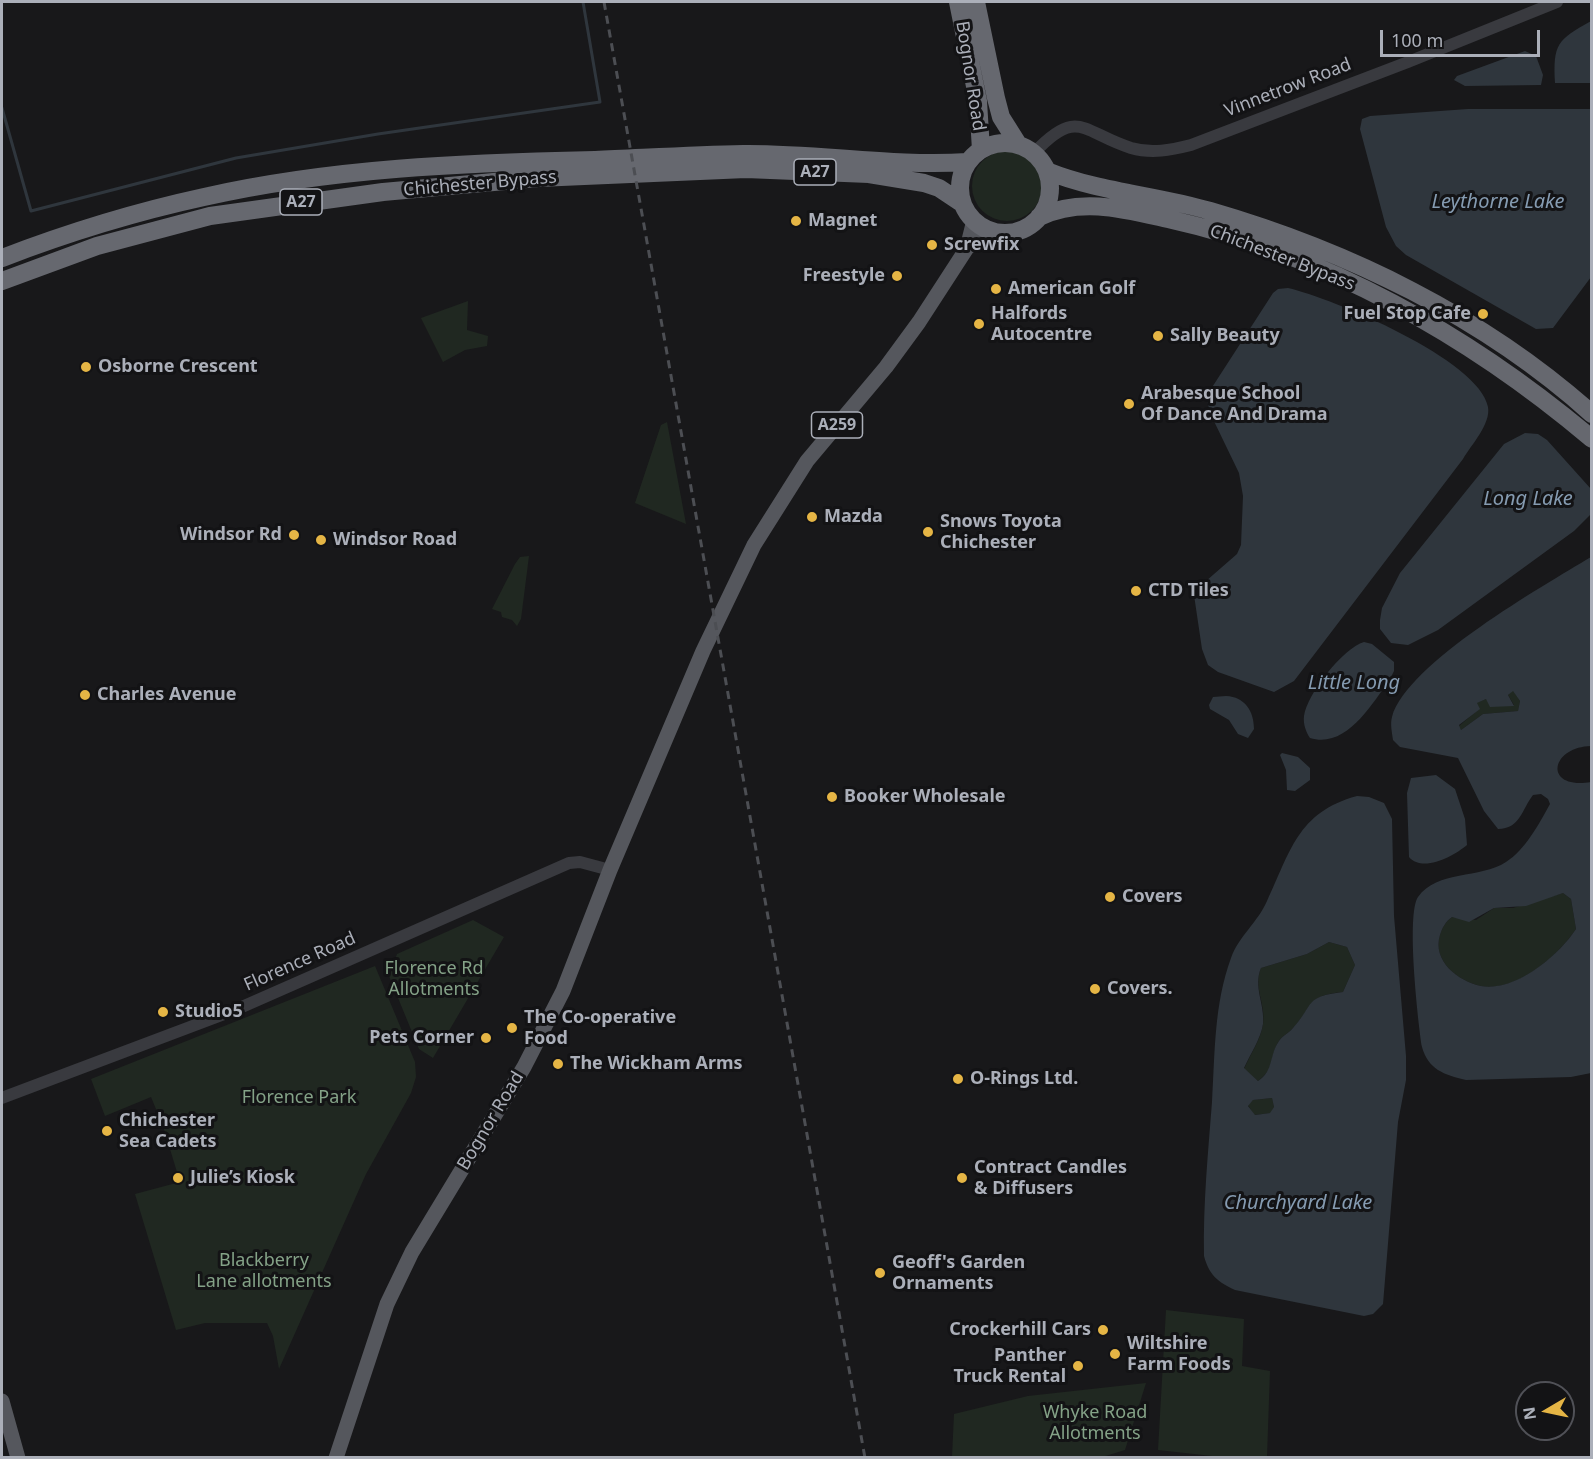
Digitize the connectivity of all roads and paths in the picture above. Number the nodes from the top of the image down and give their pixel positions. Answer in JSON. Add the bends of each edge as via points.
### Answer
{"nodes":[{"id":1,"x":958,"y":2,"type":"edge"},
{"id":2,"x":976,"y":2,"type":"edge"},
{"id":3,"x":1557,"y":2,"type":"edge"},
{"id":4,"x":1018,"y":144,"type":"junction"},
{"id":5,"x":1034,"y":153,"type":"junction"},
{"id":6,"x":974,"y":156,"type":"junction"},
{"id":7,"x":662,"y":165,"type":"junction"},
{"id":8,"x":609,"y":167,"type":"junction"},
{"id":9,"x":1047,"y":171,"type":"junction"},
{"id":10,"x":963,"y":204,"type":"junction"},
{"id":11,"x":1039,"y":217,"type":"junction"},
{"id":12,"x":974,"y":220,"type":"junction"},
{"id":13,"x":1006,"y":233,"type":"junction"},
{"id":14,"x":967,"y":248,"type":"junction"},
{"id":15,"x":2,"y":258,"type":"edge"},
{"id":16,"x":2,"y":281,"type":"edge"},
{"id":17,"x":1592,"y":414,"type":"edge"},
{"id":18,"x":1592,"y":439,"type":"edge"},
{"id":19,"x":610,"y":870,"type":"junction"},
{"id":20,"x":2,"y":1098,"type":"edge"},
{"id":21,"x":2,"y":1401,"type":"edge"},
{"id":22,"x":18,"y":1458,"type":"edge"},
{"id":23,"x":336,"y":1458,"type":"edge"}],
"edges":[{"from":1,"to":6,"type":"highway","name":"Bognor Road","via":[[978,101]]},
{"from":2,"to":4,"type":"highway","name":"Bognor Road","via":[[1001,117]]},
{"from":3,"to":5,"type":"street","name":"Vinnetrow Road","via":[[1191,145],[1145,151],[1084,127],[1071,126],[1052,135]]},
{"from":4,"to":5,"type":"highway"},
{"from":4,"to":6,"type":"highway","via":[[999,143]]},
{"from":5,"to":9,"type":"highway"},
{"from":6,"to":7,"type":"highway","name":"Chichester Bypass","number":"A27","via":[[924,165],[804,155]]},
{"from":6,"to":10,"type":"highway","via":[[961,182]]},
{"from":7,"to":8,"type":"highway","name":"Chichester Bypass","number":"A27"},
{"from":7,"to":10,"type":"highway","name":"Chichester Bypass","number":"A27","via":[[869,174],[924,183]]},
{"from":8,"to":15,"type":"highway","name":"Chichester Bypass","number":"A27","via":[[382,169],[260,186],[95,226]]},
{"from":8,"to":16,"type":"highway","name":"Chichester Bypass","number":"A27","via":[[249,209],[161,227]]},
{"from":9,"to":11,"type":"highway","via":[[1050,195]]},
{"from":9,"to":17,"type":"highway","name":"Chichester Bypass","via":[[1076,183],[1208,210],[1344,259],[1449,311]]},
{"from":10,"to":12,"type":"highway"},
{"from":11,"to":13,"type":"highway","via":[[1024,229]]},
{"from":11,"to":18,"type":"highway","name":"Chichester Bypass","via":[[1056,209],[1103,206],[1215,231],[1306,263],[1440,328],[1517,380]]},
{"from":12,"to":13,"type":"highway"},
{"from":12,"to":14,"type":"main road","number":"A259"},
{"from":13,"to":14,"type":"main road"},
{"from":14,"to":19,"type":"main road","name":"Bognor Road","number":"A259","via":[[886,367],[791,484],[754,546],[703,651]]},
{"from":19,"to":20,"type":"street","name":"Florence Road","via":[[569,863],[235,1010]]},
{"from":19,"to":23,"type":"main road","name":"Bognor Road","number":"A259","via":[[563,991],[524,1067],[412,1252],[387,1304]]},
{"from":21,"to":22,"type":"main road"}]}
